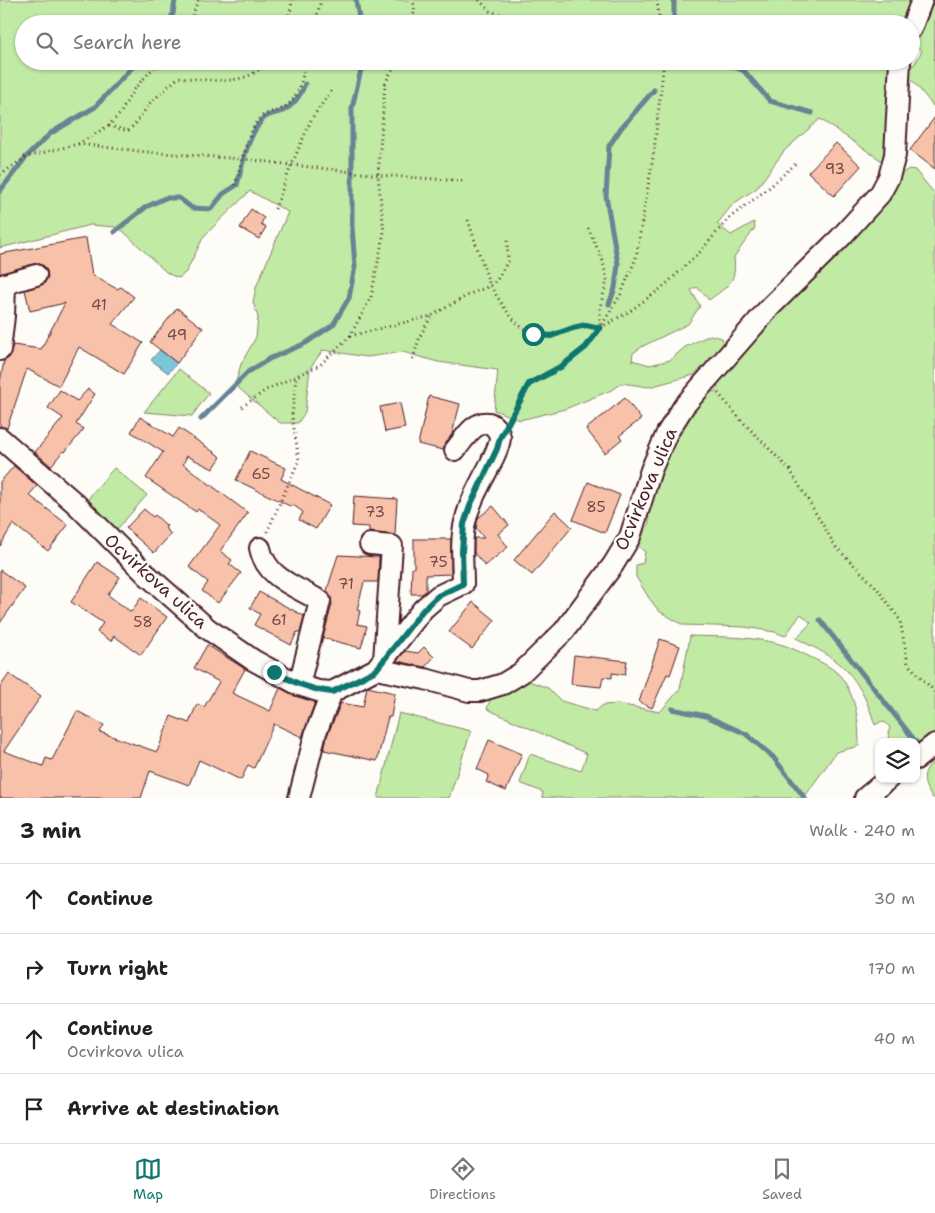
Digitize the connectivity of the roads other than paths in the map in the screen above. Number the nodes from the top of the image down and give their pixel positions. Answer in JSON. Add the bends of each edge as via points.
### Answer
{"nodes":[{"id":1,"x":922,"y":0,"type":"edge"},
{"id":2,"x":916,"y":15,"type":"edge"},
{"id":3,"x":900,"y":70,"type":"edge"},
{"id":4,"x":36,"y":275,"type":"dead end"},
{"id":5,"x":0,"y":350,"type":"edge"},
{"id":6,"x":0,"y":438,"type":"edge"},
{"id":7,"x":455,"y":450,"type":"dead end"},
{"id":8,"x":370,"y":544,"type":"dead end"},
{"id":9,"x":260,"y":548,"type":"road end"},
{"id":10,"x":380,"y":665,"type":"junction"},
{"id":11,"x":299,"y":684,"type":"junction"},
{"id":12,"x":332,"y":692,"type":"junction"},
{"id":13,"x":935,"y":744,"type":"edge"},
{"id":14,"x":920,"y":756,"type":"edge"},
{"id":15,"x":883,"y":783,"type":"edge"},
{"id":16,"x":299,"y":798,"type":"edge"},
{"id":17,"x":865,"y":798,"type":"edge"}],
"edges":[{"from":1,"to":2,"type":"street"},
{"from":3,"to":10,"type":"street","name":"Ocvirkova ulica","via":[[895,154],[880,194],[770,307],[684,406],[667,433],[651,470],[630,537],[614,565],[564,631],[521,673],[480,691],[469,691]]},
{"from":4,"to":5,"type":"street","via":[[5,284]]},
{"from":6,"to":11,"type":"street","name":"Ocvirkova ulica","via":[[76,504],[147,576],[208,629],[253,660]]},
{"from":7,"to":10,"type":"street","via":[[474,426],[490,424],[497,429],[500,438],[497,449],[464,524],[463,584],[438,596],[423,610]]},
{"from":8,"to":10,"type":"street","via":[[392,546]]},
{"from":9,"to":11,"type":"street","via":[[274,574],[320,601]]},
{"from":10,"to":12,"type":"street"},
{"from":11,"to":12,"type":"street","name":"Ocvirkova ulica"},
{"from":12,"to":16,"type":"street","via":[[316,732]]},
{"from":13,"to":14,"type":"street"},
{"from":15,"to":17,"type":"street"}]}
